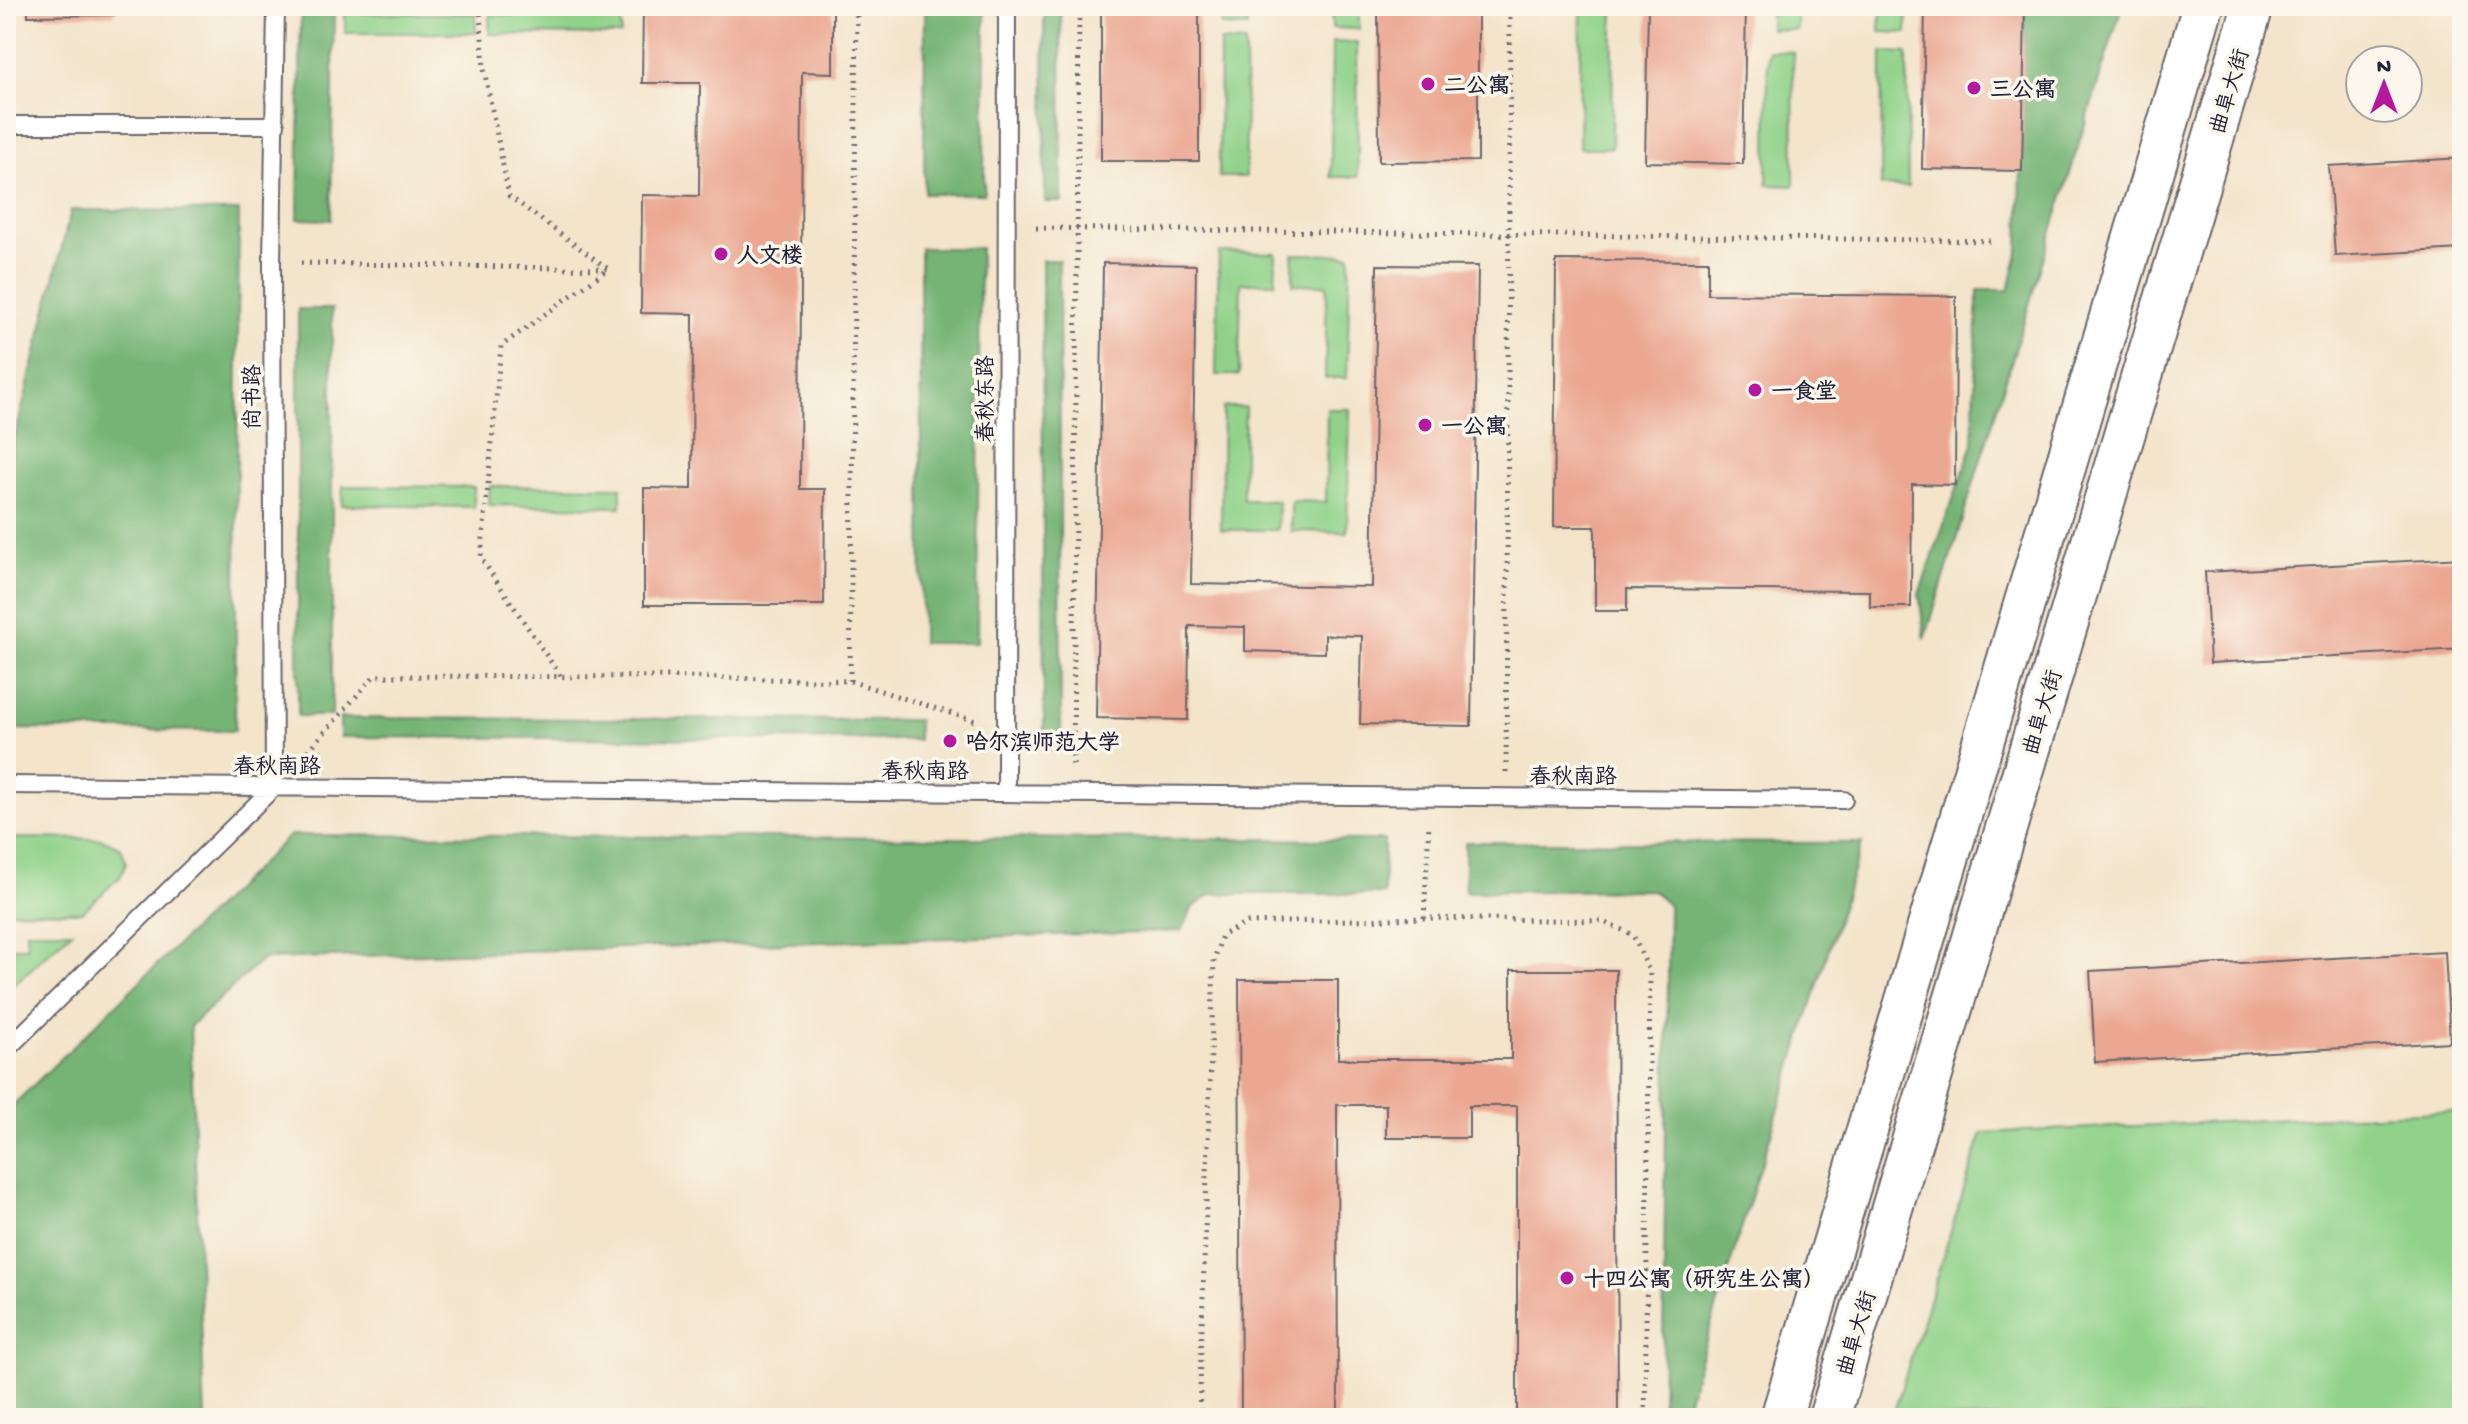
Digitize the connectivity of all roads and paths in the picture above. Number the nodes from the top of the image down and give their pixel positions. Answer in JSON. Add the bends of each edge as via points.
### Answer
{"nodes":[{"id":1,"x":276,"y":6,"type":"edge"},
{"id":2,"x":480,"y":6,"type":"edge"},
{"id":3,"x":857,"y":6,"type":"edge"},
{"id":4,"x":1007,"y":6,"type":"edge"},
{"id":5,"x":1079,"y":6,"type":"edge"},
{"id":6,"x":1510,"y":6,"type":"edge"},
{"id":7,"x":2203,"y":6,"type":"edge"},
{"id":8,"x":2253,"y":6,"type":"edge"},
{"id":9,"x":6,"y":125,"type":"edge"},
{"id":10,"x":276,"y":125,"type":"junction"},
{"id":11,"x":1007,"y":227,"type":"junction"},
{"id":12,"x":1077,"y":229,"type":"junction"},
{"id":13,"x":1509,"y":234,"type":"junction"},
{"id":14,"x":1994,"y":241,"type":"dead end"},
{"id":15,"x":272,"y":263,"type":"junction"},
{"id":16,"x":608,"y":269,"type":"junction"},
{"id":17,"x":561,"y":677,"type":"junction"},
{"id":18,"x":850,"y":681,"type":"junction"},
{"id":19,"x":1006,"y":731,"type":"junction"},
{"id":20,"x":6,"y":785,"type":"edge"},
{"id":21,"x":274,"y":787,"type":"junction"},
{"id":22,"x":1006,"y":793,"type":"junction"},
{"id":23,"x":1073,"y":793,"type":"junction"},
{"id":24,"x":1431,"y":796,"type":"junction"},
{"id":25,"x":1506,"y":797,"type":"junction"},
{"id":26,"x":1844,"y":800,"type":"dead end"},
{"id":27,"x":1424,"y":918,"type":"junction"},
{"id":28,"x":6,"y":1050,"type":"edge"},
{"id":29,"x":1199,"y":1418,"type":"edge"},
{"id":30,"x":1645,"y":1418,"type":"edge"},
{"id":31,"x":1781,"y":1418,"type":"edge"},
{"id":32,"x":1829,"y":1418,"type":"edge"}],
"edges":[{"from":1,"to":10,"type":"lane","name":"尚书路"},
{"from":2,"to":16,"type":"path","via":[[484,69],[509,196]]},
{"from":3,"to":18,"type":"path"},
{"from":4,"to":11,"type":"lane","name":"春秋东路"},
{"from":5,"to":12,"type":"path"},
{"from":6,"to":13,"type":"path"},
{"from":7,"to":31,"type":"street","name":"曲阜大街"},
{"from":8,"to":32,"type":"street","name":"曲阜大街"},
{"from":9,"to":10,"type":"lane"},
{"from":10,"to":15,"type":"lane","name":"尚书路"},
{"from":11,"to":12,"type":"path"},
{"from":11,"to":19,"type":"lane","name":"春秋东路"},
{"from":12,"to":13,"type":"path"},
{"from":12,"to":23,"type":"path"},
{"from":13,"to":14,"type":"path"},
{"from":13,"to":25,"type":"path"},
{"from":15,"to":16,"type":"path"},
{"from":15,"to":21,"type":"lane","name":"尚书路"},
{"from":16,"to":17,"type":"path","via":[[501,346],[499,362],[481,558]]},
{"from":17,"to":18,"type":"path"},
{"from":17,"to":21,"type":"path","via":[[374,676]]},
{"from":18,"to":19,"type":"path"},
{"from":19,"to":22,"type":"lane","name":"春秋东路"},
{"from":20,"to":21,"type":"lane","name":"春秋南路"},
{"from":21,"to":22,"type":"lane","name":"春秋南路"},
{"from":21,"to":28,"type":"lane"},
{"from":22,"to":23,"type":"lane","name":"春秋南路"},
{"from":23,"to":24,"type":"lane","name":"春秋南路"},
{"from":24,"to":25,"type":"lane","name":"春秋南路"},
{"from":24,"to":27,"type":"path"},
{"from":25,"to":26,"type":"lane","name":"春秋南路"},
{"from":27,"to":29,"type":"path","via":[[1247,923],[1222,935],[1214,960]]},
{"from":27,"to":30,"type":"path","via":[[1603,921],[1633,935],[1639,947],[1650,973]]}]}
